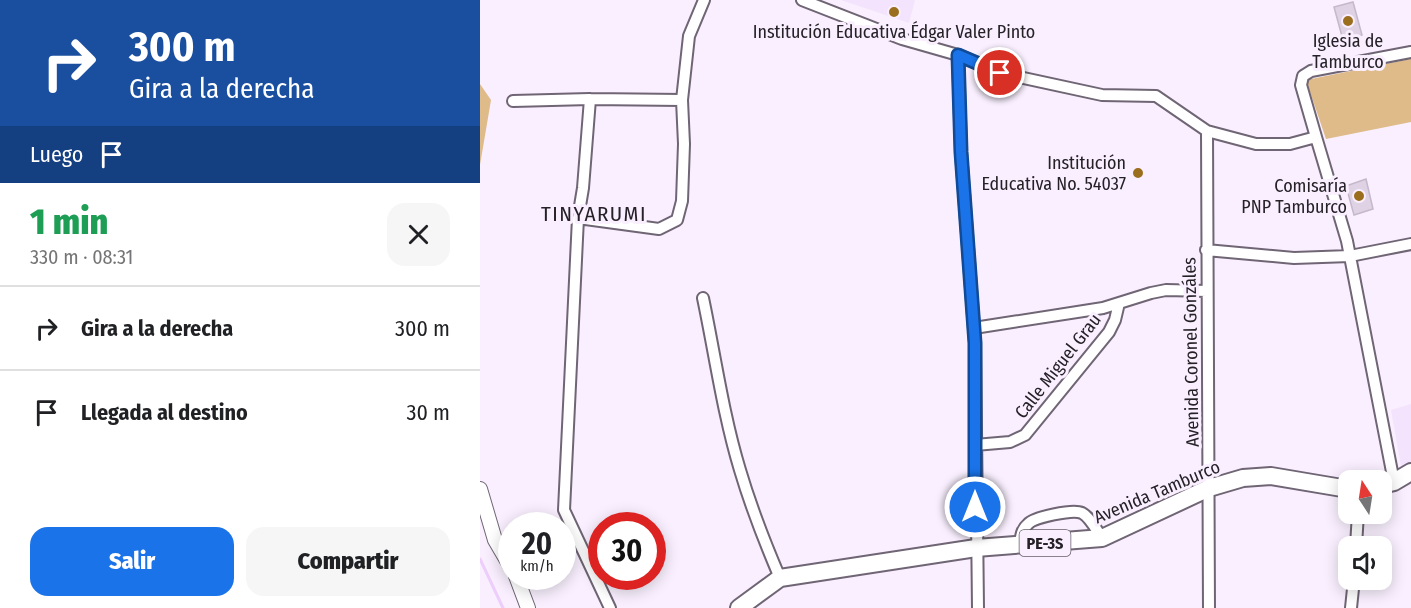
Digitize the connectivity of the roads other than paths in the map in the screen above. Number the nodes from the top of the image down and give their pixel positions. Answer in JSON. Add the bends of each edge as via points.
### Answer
{"nodes":[{"id":1,"x":704,"y":0,"type":"edge"},
{"id":2,"x":802,"y":0,"type":"edge"},
{"id":3,"x":1411,"y":52,"type":"edge"},
{"id":4,"x":958,"y":55,"type":"junction"},
{"id":5,"x":590,"y":99,"type":"junction"},
{"id":6,"x":681,"y":100,"type":"junction"},
{"id":7,"x":513,"y":102,"type":"dead end"},
{"id":8,"x":1207,"y":131,"type":"junction"},
{"id":9,"x":1316,"y":137,"type":"junction"},
{"id":10,"x":578,"y":218,"type":"junction"},
{"id":11,"x":1411,"y":244,"type":"edge"},
{"id":12,"x":1206,"y":250,"type":"junction"},
{"id":13,"x":1350,"y":256,"type":"junction"},
{"id":14,"x":1207,"y":291,"type":"junction"},
{"id":15,"x":703,"y":298,"type":"dead end"},
{"id":16,"x":1119,"y":303,"type":"junction"},
{"id":17,"x":974,"y":328,"type":"junction"},
{"id":18,"x":975,"y":445,"type":"junction"},
{"id":19,"x":1386,"y":470,"type":"edge"},
{"id":20,"x":1411,"y":472,"type":"edge"},
{"id":21,"x":1392,"y":482,"type":"edge"},
{"id":22,"x":1338,"y":487,"type":"edge"},
{"id":23,"x":1209,"y":488,"type":"junction"},
{"id":24,"x":480,"y":489,"type":"edge"},
{"id":25,"x":1102,"y":538,"type":"junction"},
{"id":26,"x":1020,"y":545,"type":"junction"},
{"id":27,"x":498,"y":547,"type":"edge"},
{"id":28,"x":976,"y":548,"type":"junction"},
{"id":29,"x":780,"y":578,"type":"junction"},
{"id":30,"x":521,"y":590,"type":"edge"},
{"id":31,"x":1353,"y":590,"type":"edge"},
{"id":32,"x":744,"y":606,"type":"edge"},
{"id":33,"x":528,"y":608,"type":"edge"},
{"id":34,"x":610,"y":608,"type":"edge"},
{"id":35,"x":978,"y":608,"type":"edge"},
{"id":36,"x":1209,"y":608,"type":"edge"},
{"id":37,"x":1351,"y":608,"type":"edge"}],
"edges":[{"from":1,"to":6,"type":"street","via":[[689,36]]},
{"from":2,"to":4,"type":"street","via":[[902,39]]},
{"from":3,"to":9,"type":"street","via":[[1311,71],[1303,76],[1300,85]]},
{"from":4,"to":8,"type":"street","via":[[1000,73],[1102,95],[1156,96]]},
{"from":4,"to":17,"type":"street"},
{"from":5,"to":6,"type":"street"},
{"from":5,"to":7,"type":"street"},
{"from":5,"to":10,"type":"street"},
{"from":6,"to":10,"type":"street","via":[[684,144],[682,201],[677,220],[658,229]]},
{"from":8,"to":9,"type":"street","via":[[1256,144],[1290,144]]},
{"from":8,"to":12,"type":"street","name":"Avenida Coronel Gonzáles"},
{"from":9,"to":13,"type":"street"},
{"from":10,"to":34,"type":"street","via":[[564,510]]},
{"from":11,"to":13,"type":"street"},
{"from":12,"to":13,"type":"street","via":[[1294,258]]},
{"from":12,"to":14,"type":"street","name":"Avenida Coronel Gonzáles"},
{"from":13,"to":19,"type":"street"},
{"from":14,"to":16,"type":"street","via":[[1166,290]]},
{"from":14,"to":23,"type":"street","name":"Avenida Coronel Gonzáles"},
{"from":15,"to":29,"type":"street","via":[[740,470]]},
{"from":16,"to":17,"type":"street"},
{"from":16,"to":18,"type":"street","name":"Calle Miguel Grau","via":[[1109,332],[1025,435],[1010,442]]},
{"from":17,"to":18,"type":"street"},
{"from":18,"to":28,"type":"street"},
{"from":20,"to":21,"type":"highway"},
{"from":22,"to":23,"type":"highway","name":"Avenida Tamburco","number":"PE-3S","via":[[1270,476],[1243,478]]},
{"from":23,"to":25,"type":"highway","name":"Avenida Tamburco","number":"PE-3S"},
{"from":23,"to":36,"type":"street","name":"Avenida Coronel Gonzáles"},
{"from":24,"to":27,"type":"main road"},
{"from":25,"to":26,"type":"highway","name":"Avenida Tamburco","number":"PE-3S"},
{"from":25,"to":26,"type":"street","via":[[1082,513],[1073,512],[1029,522],[1022,530]]},
{"from":26,"to":28,"type":"highway","name":"Avenida Tamburco","number":"PE-3S"},
{"from":28,"to":29,"type":"highway","name":"Avenida Tamburco","number":"PE-3S"},
{"from":28,"to":35,"type":"street"},
{"from":29,"to":32,"type":"highway","name":"Avenida Tamburco","number":"PE-3S"},
{"from":30,"to":33,"type":"main road"},
{"from":31,"to":37,"type":"street"}]}
